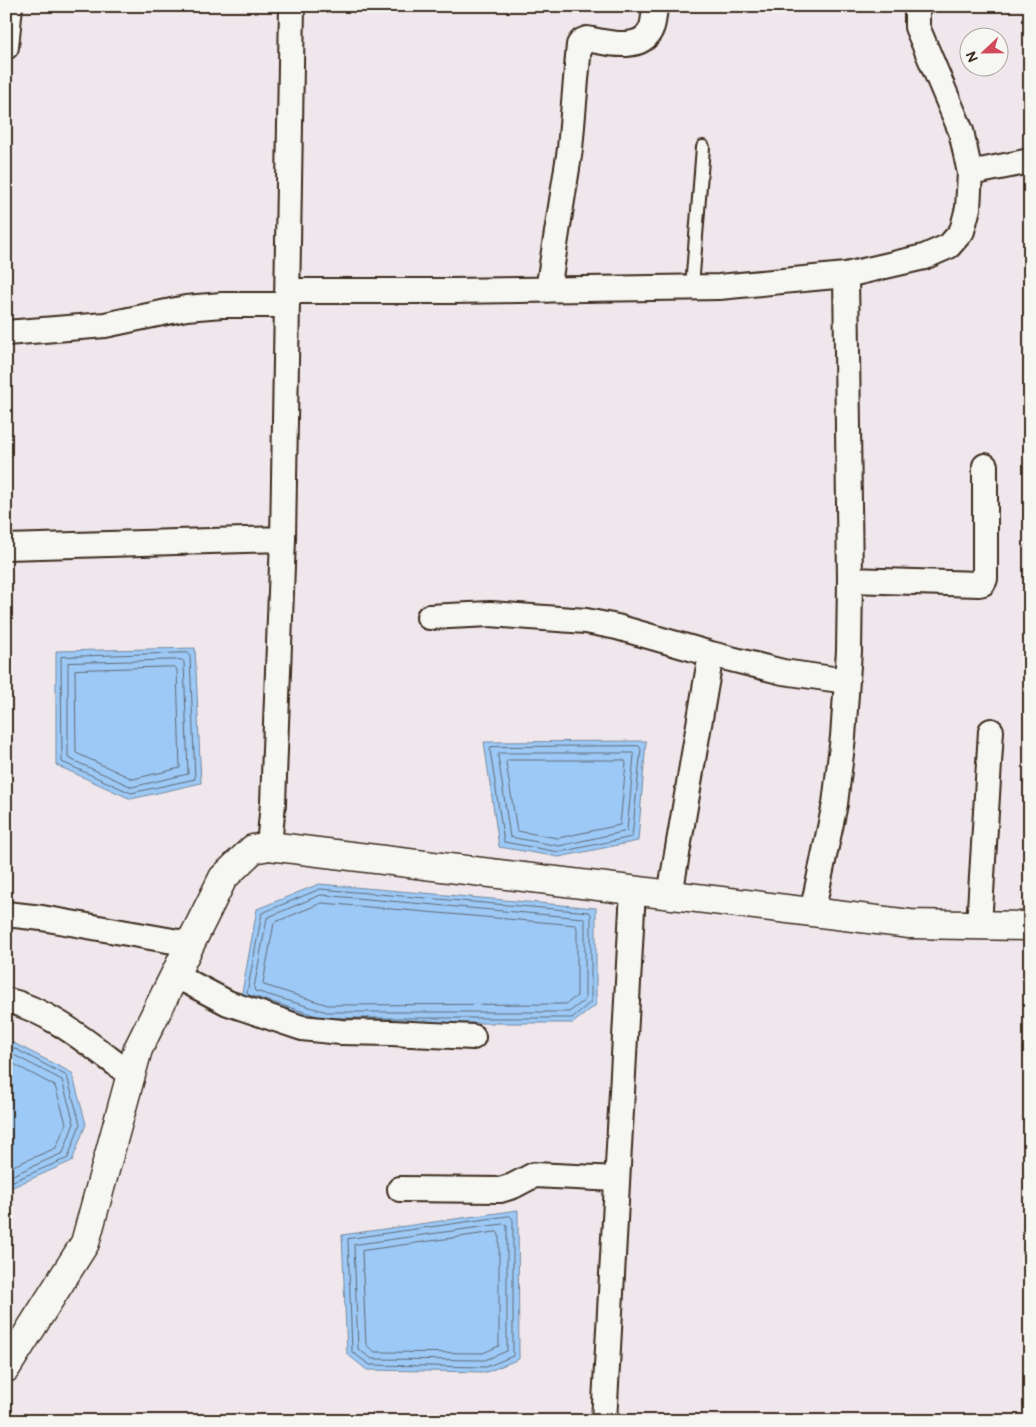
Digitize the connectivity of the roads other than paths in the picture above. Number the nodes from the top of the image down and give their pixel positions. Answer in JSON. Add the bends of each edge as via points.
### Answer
{"nodes":[{"id":1,"x":10,"y":6,"type":"edge"},
{"id":2,"x":292,"y":6,"type":"edge"},
{"id":3,"x":655,"y":6,"type":"edge"},
{"id":4,"x":917,"y":6,"type":"edge"},
{"id":5,"x":6,"y":47,"type":"edge"},
{"id":6,"x":703,"y":147,"type":"dead end"},
{"id":7,"x":1030,"y":161,"type":"edge"},
{"id":8,"x":970,"y":173,"type":"junction"},
{"id":9,"x":846,"y":275,"type":"junction"},
{"id":10,"x":692,"y":287,"type":"junction"},
{"id":11,"x":548,"y":290,"type":"junction"},
{"id":12,"x":288,"y":298,"type":"junction"},
{"id":13,"x":6,"y":333,"type":"edge"},
{"id":14,"x":985,"y":466,"type":"dead end"},
{"id":15,"x":283,"y":539,"type":"junction"},
{"id":16,"x":6,"y":547,"type":"edge"},
{"id":17,"x":850,"y":580,"type":"junction"},
{"id":18,"x":429,"y":617,"type":"dead end"},
{"id":19,"x":711,"y":654,"type":"junction"},
{"id":20,"x":847,"y":681,"type":"junction"},
{"id":21,"x":991,"y":731,"type":"dead end"},
{"id":22,"x":270,"y":846,"type":"junction"},
{"id":23,"x":634,"y":891,"type":"junction"},
{"id":24,"x":670,"y":895,"type":"junction"},
{"id":25,"x":812,"y":913,"type":"junction"},
{"id":26,"x":6,"y":914,"type":"edge"},
{"id":27,"x":979,"y":925,"type":"junction"},
{"id":28,"x":1030,"y":926,"type":"edge"},
{"id":29,"x":190,"y":944,"type":"junction"},
{"id":30,"x":175,"y":975,"type":"junction"},
{"id":31,"x":6,"y":1000,"type":"edge"},
{"id":32,"x":473,"y":1037,"type":"dead end"},
{"id":33,"x":131,"y":1074,"type":"junction"},
{"id":34,"x":617,"y":1179,"type":"junction"},
{"id":35,"x":400,"y":1189,"type":"dead end"},
{"id":36,"x":6,"y":1368,"type":"edge"},
{"id":37,"x":604,"y":1421,"type":"edge"}],
"edges":[{"from":1,"to":5,"type":"street"},
{"from":2,"to":12,"type":"street"},
{"from":3,"to":11,"type":"street","via":[[648,36],[637,42],[627,45],[587,39],[578,45],[570,149]]},
{"from":4,"to":8,"type":"street","via":[[917,27],[961,131]]},
{"from":6,"to":10,"type":"lane"},
{"from":7,"to":8,"type":"street"},
{"from":8,"to":9,"type":"street","via":[[968,208],[962,231],[949,246],[924,258]]},
{"from":9,"to":10,"type":"street"},
{"from":9,"to":17,"type":"street"},
{"from":10,"to":11,"type":"street"},
{"from":11,"to":12,"type":"street"},
{"from":12,"to":13,"type":"street","via":[[186,308],[105,325]]},
{"from":12,"to":15,"type":"street"},
{"from":14,"to":17,"type":"street","via":[[983,583]]},
{"from":15,"to":16,"type":"street"},
{"from":15,"to":22,"type":"street"},
{"from":17,"to":20,"type":"street"},
{"from":18,"to":19,"type":"street","via":[[490,614],[586,621]]},
{"from":19,"to":20,"type":"street","via":[[783,672]]},
{"from":19,"to":24,"type":"street"},
{"from":20,"to":25,"type":"street","via":[[835,804]]},
{"from":21,"to":27,"type":"street"},
{"from":22,"to":23,"type":"street"},
{"from":22,"to":29,"type":"street","via":[[254,848],[224,878]]},
{"from":23,"to":24,"type":"street"},
{"from":23,"to":34,"type":"street"},
{"from":24,"to":25,"type":"street"},
{"from":25,"to":27,"type":"street","via":[[910,924]]},
{"from":26,"to":29,"type":"street"},
{"from":27,"to":28,"type":"street"},
{"from":29,"to":30,"type":"street"},
{"from":30,"to":32,"type":"street","via":[[228,1003],[302,1028]]},
{"from":30,"to":33,"type":"street","via":[[138,1048]]},
{"from":31,"to":33,"type":"street","via":[[45,1015]]},
{"from":33,"to":36,"type":"street","via":[[85,1244]]},
{"from":34,"to":35,"type":"street","via":[[534,1175],[505,1189]]},
{"from":34,"to":37,"type":"street"}]}
